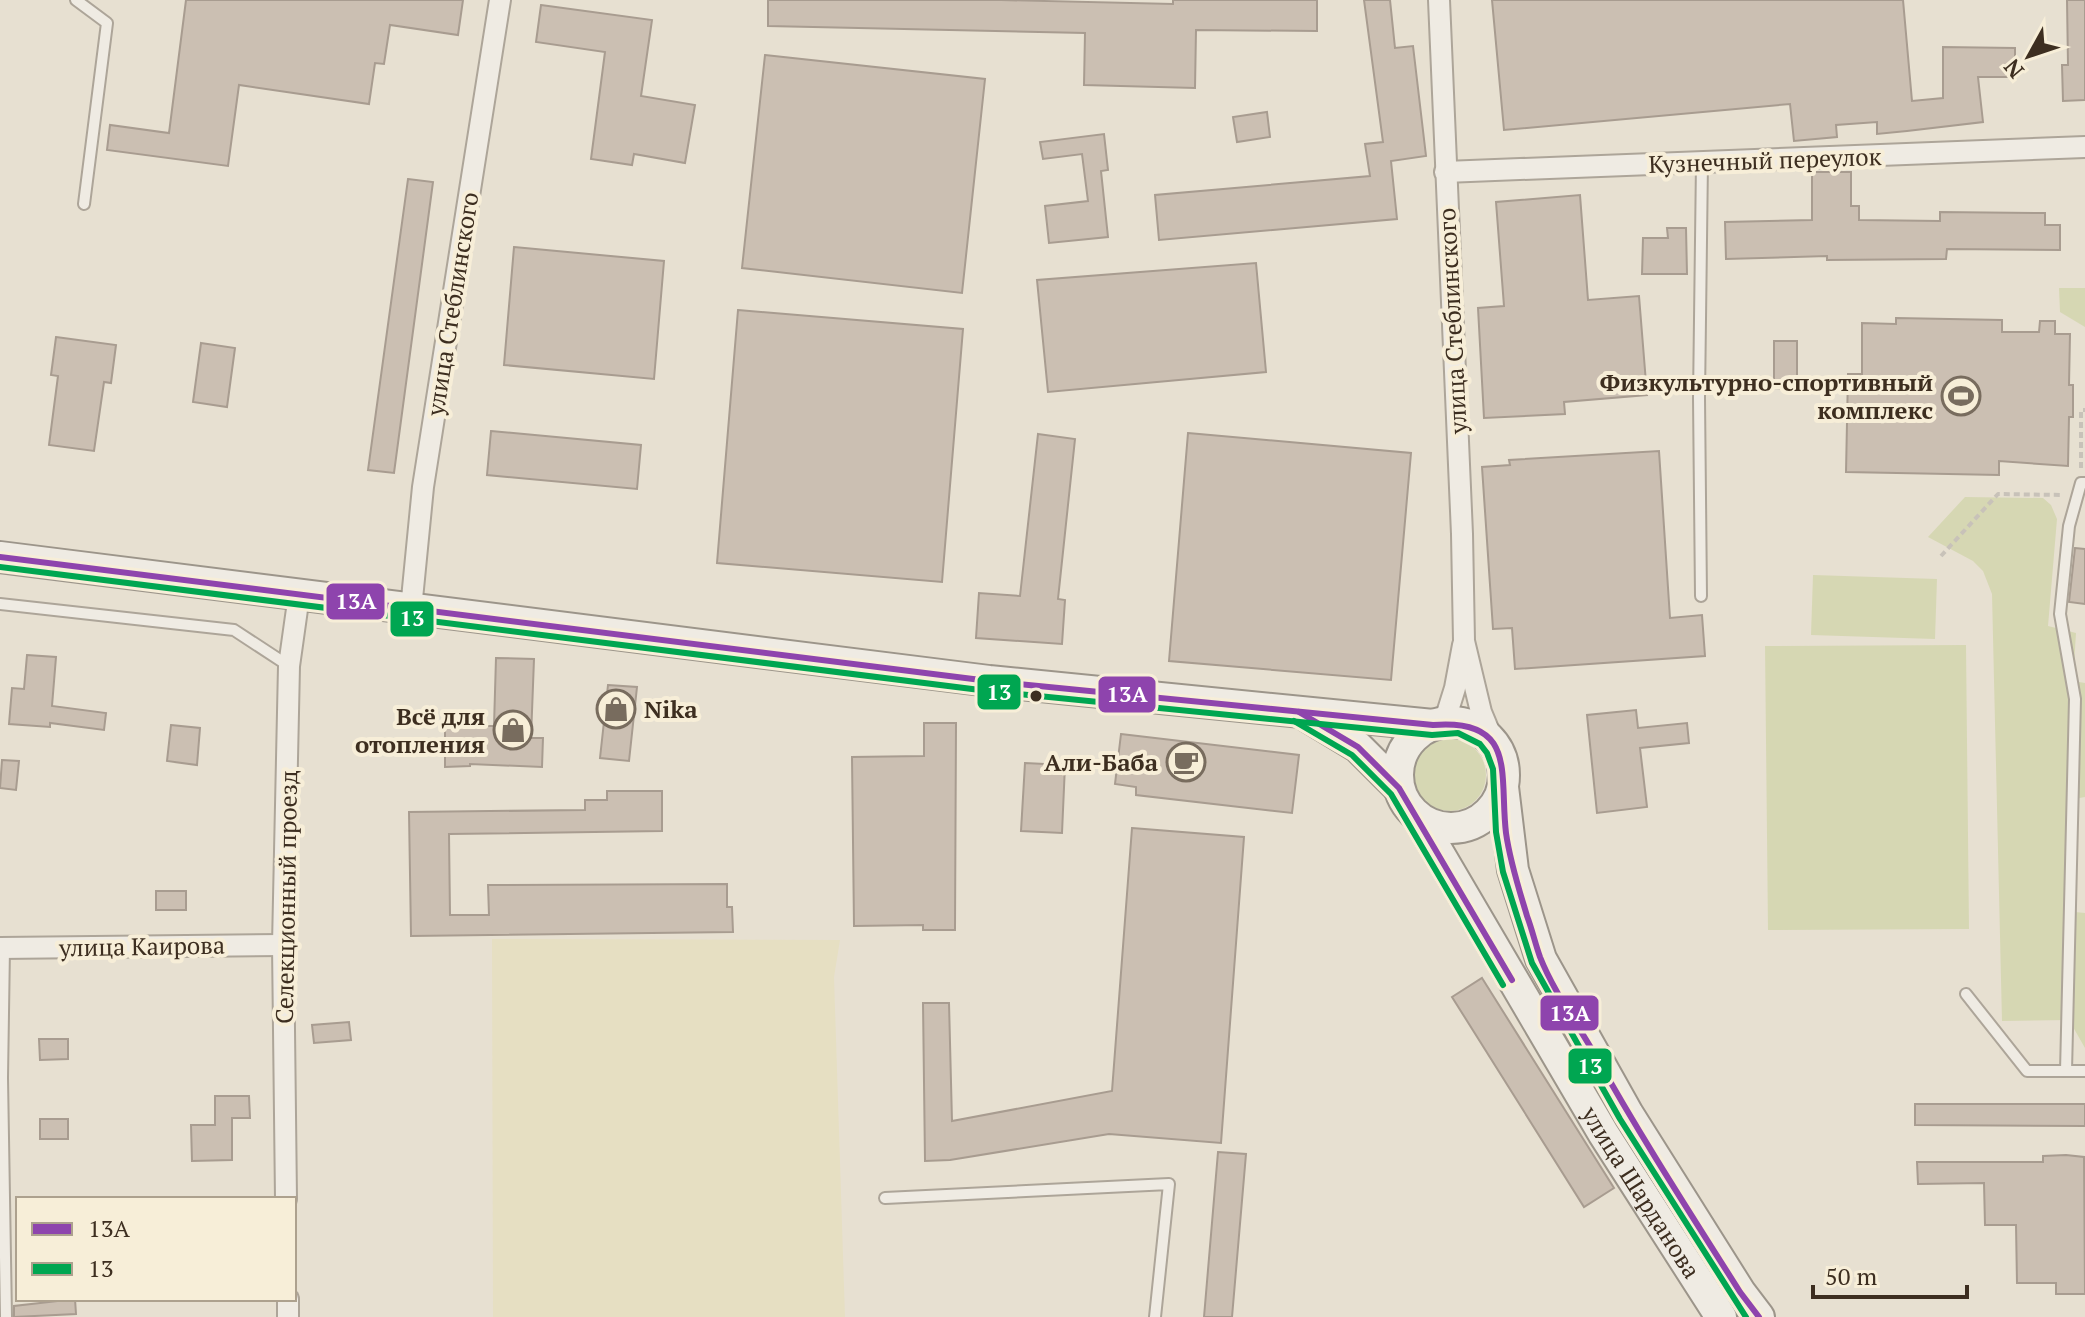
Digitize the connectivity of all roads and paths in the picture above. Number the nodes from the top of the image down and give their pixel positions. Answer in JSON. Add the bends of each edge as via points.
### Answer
{"nodes":[{"id":1,"x":76,"y":0,"type":"edge"},
{"id":2,"x":500,"y":0,"type":"edge"},
{"id":3,"x":1439,"y":0,"type":"edge"},
{"id":4,"x":2085,"y":147,"type":"edge"},
{"id":5,"x":1702,"y":162,"type":"junction"},
{"id":6,"x":1445,"y":172,"type":"junction"},
{"id":7,"x":84,"y":204,"type":"dead end"},
{"id":8,"x":2085,"y":410,"type":"edge"},
{"id":9,"x":2083,"y":483,"type":"edge"},
{"id":10,"x":2078,"y":496,"type":"junction"},
{"id":11,"x":1941,"y":556,"type":"dead end"},
{"id":12,"x":0,"y":557,"type":"edge"},
{"id":13,"x":299,"y":595,"type":"junction"},
{"id":14,"x":1701,"y":596,"type":"dead end"},
{"id":15,"x":0,"y":604,"type":"edge"},
{"id":16,"x":411,"y":609,"type":"junction"},
{"id":17,"x":1464,"y":641,"type":"junction"},
{"id":18,"x":289,"y":666,"type":"junction"},
{"id":19,"x":1298,"y":711,"type":"junction"},
{"id":20,"x":1438,"y":724,"type":"junction"},
{"id":21,"x":1496,"y":748,"type":"junction"},
{"id":22,"x":1503,"y":787,"type":"junction"},
{"id":23,"x":1399,"y":788,"type":"junction"},
{"id":24,"x":1417,"y":816,"type":"junction"},
{"id":25,"x":283,"y":945,"type":"junction"},
{"id":26,"x":2,"y":948,"type":"edge"},
{"id":27,"x":1966,"y":994,"type":"dead end"},
{"id":28,"x":2066,"y":1071,"type":"junction"},
{"id":29,"x":2085,"y":1071,"type":"edge"},
{"id":30,"x":286,"y":1197,"type":"edge"},
{"id":31,"x":885,"y":1198,"type":"dead end"},
{"id":32,"x":1718,"y":1316,"type":"edge"},
{"id":33,"x":6,"y":1317,"type":"edge"},
{"id":34,"x":1155,"y":1317,"type":"edge"},
{"id":35,"x":1759,"y":1317,"type":"edge"}],
"edges":[{"from":1,"to":7,"type":"lane","via":[[107,23]]},
{"from":2,"to":16,"type":"street","name":"улица Стеблинского","via":[[423,487]]},
{"from":3,"to":6,"type":"street","name":"улица Стеблинского"},
{"from":4,"to":5,"type":"street","name":"Кузнечный переулок"},
{"from":5,"to":6,"type":"street","name":"Кузнечный переулок"},
{"from":5,"to":14,"type":"lane"},
{"from":6,"to":17,"type":"street","name":"улица Стеблинского"},
{"from":8,"to":9,"type":"path"},
{"from":9,"to":10,"type":"lane"},
{"from":10,"to":11,"type":"path","via":[[1998,494]]},
{"from":10,"to":28,"type":"lane","via":[[2069,526],[2060,614],[2075,699]]},
{"from":12,"to":13,"type":"main road"},
{"from":13,"to":16,"type":"main road"},
{"from":13,"to":18,"type":"street","name":"Селекционный проезд"},
{"from":15,"to":18,"type":"lane","via":[[234,630]]},
{"from":16,"to":19,"type":"main road","via":[[989,681]]},
{"from":17,"to":20,"type":"street","via":[[1455,688]]},
{"from":17,"to":21,"type":"street","via":[[1481,712]]},
{"from":18,"to":25,"type":"street","name":"Селекционный проезд"},
{"from":19,"to":20,"type":"main road"},
{"from":19,"to":23,"type":"main road","via":[[1358,747]]},
{"from":20,"to":21,"type":"main road","via":[[1474,728]]},
{"from":20,"to":23,"type":"main road","via":[[1419,733],[1400,757]]},
{"from":21,"to":22,"type":"main road"},
{"from":22,"to":24,"type":"main road","via":[[1490,811],[1468,826],[1441,828]]},
{"from":22,"to":35,"type":"main road","name":"улица Шарданова","via":[[1513,870],[1541,959],[1628,1114]]},
{"from":23,"to":24,"type":"main road"},
{"from":24,"to":32,"type":"main road","name":"улица Шарданова","via":[[1603,1133]]},
{"from":25,"to":26,"type":"street","name":"улица Каирова"},
{"from":25,"to":30,"type":"street","name":"Селекционный проезд"},
{"from":26,"to":33,"type":"lane"},
{"from":27,"to":28,"type":"lane","via":[[2027,1071]]},
{"from":28,"to":29,"type":"lane"},
{"from":31,"to":34,"type":"lane","via":[[1169,1184]]}]}
